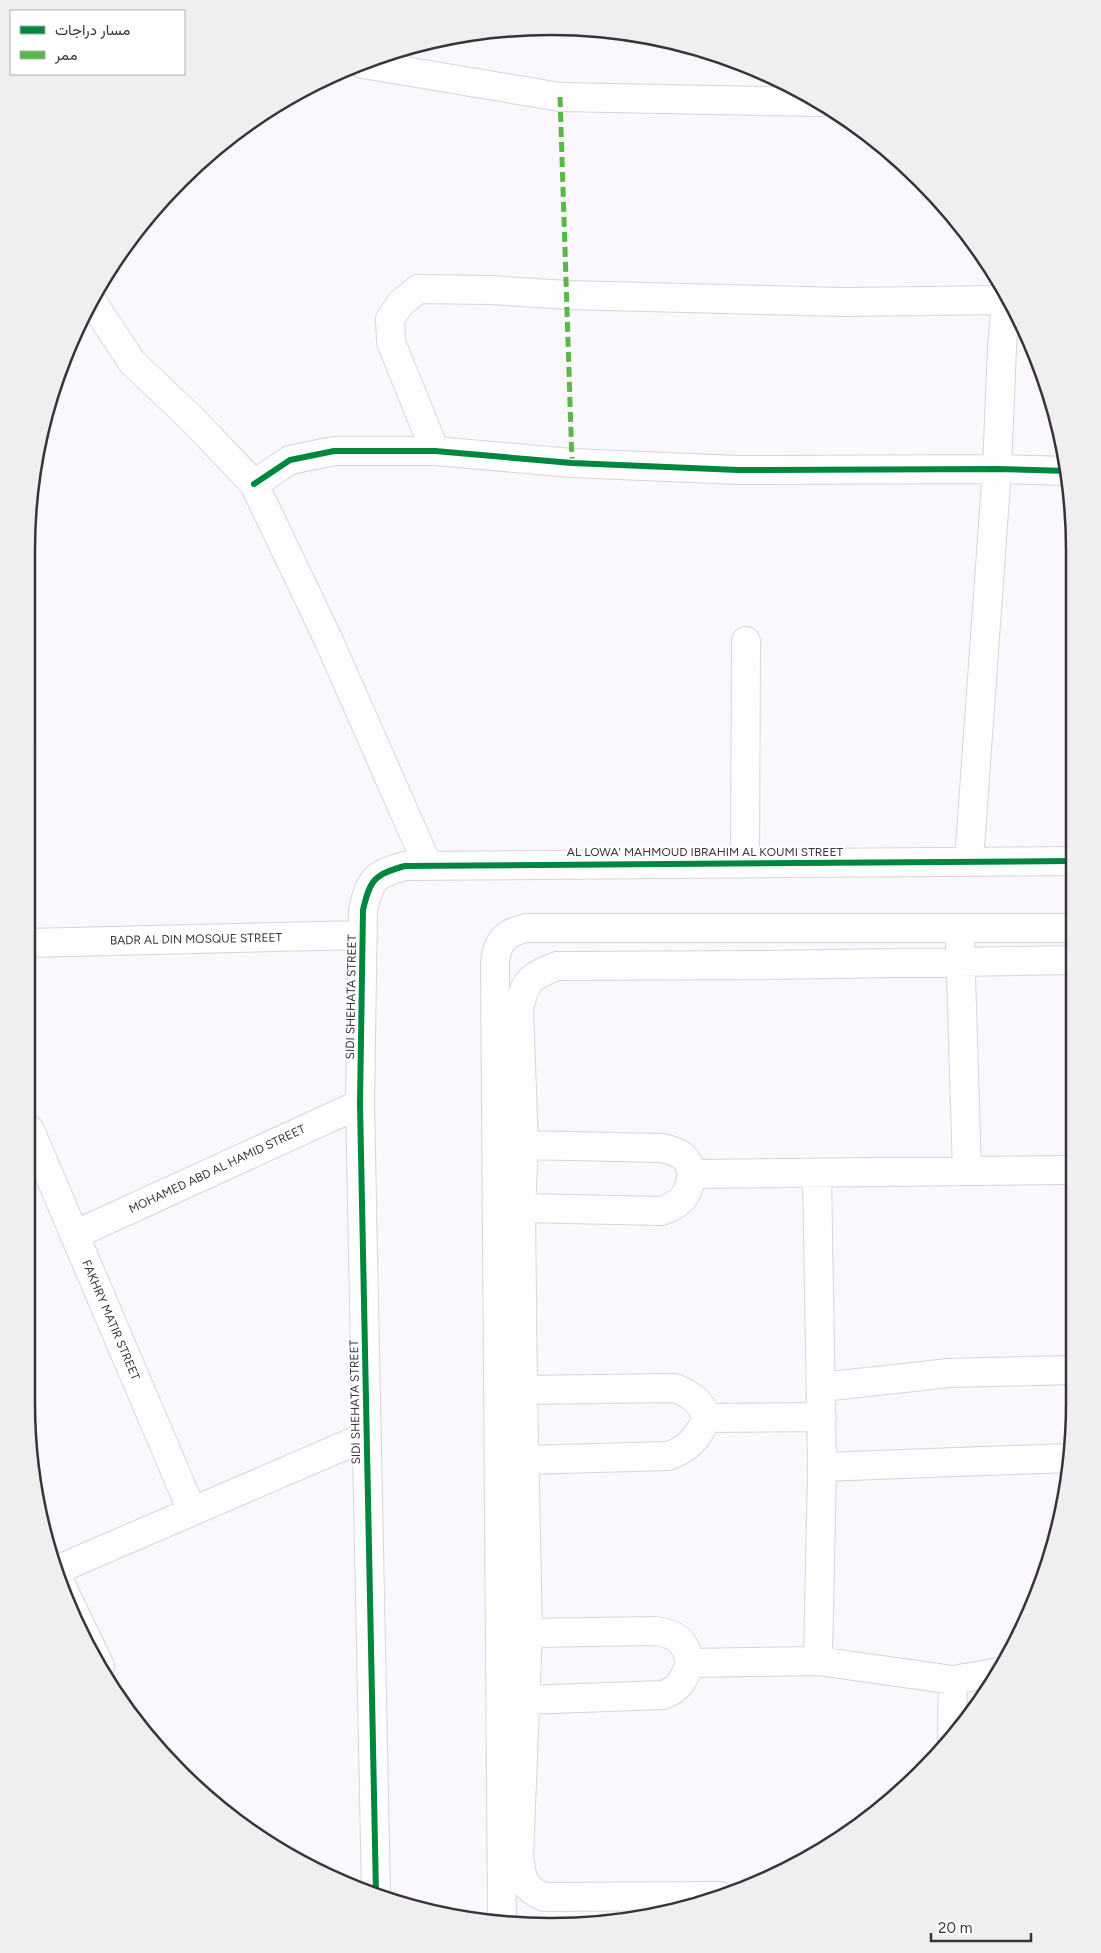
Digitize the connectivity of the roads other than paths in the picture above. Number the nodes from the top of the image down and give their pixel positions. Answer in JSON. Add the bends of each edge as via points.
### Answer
{"nodes":[{"id":1,"x":375,"y":66,"type":"edge"},
{"id":2,"x":804,"y":102,"type":"edge"},
{"id":3,"x":1001,"y":300,"type":"edge"},
{"id":4,"x":96,"y":308,"type":"edge"},
{"id":5,"x":1005,"y":309,"type":"edge"},
{"id":6,"x":435,"y":451,"type":"junction"},
{"id":7,"x":997,"y":469,"type":"junction"},
{"id":8,"x":1060,"y":471,"type":"edge"},
{"id":9,"x":254,"y":484,"type":"junction"},
{"id":10,"x":746,"y":641,"type":"dead end"},
{"id":11,"x":969,"y":861,"type":"junction"},
{"id":12,"x":1066,"y":861,"type":"edge"},
{"id":13,"x":745,"y":862,"type":"junction"},
{"id":14,"x":428,"y":866,"type":"junction"},
{"id":15,"x":363,"y":923,"type":"junction"},
{"id":16,"x":960,"y":928,"type":"junction"},
{"id":17,"x":1066,"y":928,"type":"edge"},
{"id":18,"x":35,"y":943,"type":"edge"},
{"id":19,"x":1066,"y":960,"type":"edge"},
{"id":20,"x":961,"y":961,"type":"junction"},
{"id":21,"x":360,"y":1104,"type":"junction"},
{"id":22,"x":35,"y":1142,"type":"edge"},
{"id":23,"x":524,"y":1145,"type":"junction"},
{"id":24,"x":1066,"y":1170,"type":"edge"},
{"id":25,"x":967,"y":1171,"type":"junction"},
{"id":26,"x":692,"y":1174,"type":"junction"},
{"id":27,"x":817,"y":1174,"type":"junction"},
{"id":28,"x":522,"y":1208,"type":"junction"},
{"id":29,"x":74,"y":1235,"type":"junction"},
{"id":30,"x":1066,"y":1370,"type":"edge"},
{"id":31,"x":822,"y":1387,"type":"junction"},
{"id":32,"x":523,"y":1390,"type":"junction"},
{"id":33,"x":822,"y":1417,"type":"junction"},
{"id":34,"x":707,"y":1418,"type":"junction"},
{"id":35,"x":367,"y":1436,"type":"junction"},
{"id":36,"x":1063,"y":1458,"type":"edge"},
{"id":37,"x":524,"y":1460,"type":"junction"},
{"id":38,"x":822,"y":1467,"type":"junction"},
{"id":39,"x":192,"y":1511,"type":"junction"},
{"id":40,"x":62,"y":1567,"type":"edge"},
{"id":41,"x":500,"y":1570,"type":"junction"},
{"id":42,"x":527,"y":1570,"type":"junction"},
{"id":43,"x":528,"y":1633,"type":"junction"},
{"id":44,"x":818,"y":1661,"type":"junction"},
{"id":45,"x":690,"y":1663,"type":"junction"},
{"id":46,"x":988,"y":1674,"type":"edge"},
{"id":47,"x":953,"y":1680,"type":"junction"},
{"id":48,"x":524,"y":1700,"type":"junction"},
{"id":49,"x":952,"y":1724,"type":"edge"},
{"id":50,"x":376,"y":1888,"type":"edge"},
{"id":51,"x":698,"y":1896,"type":"edge"},
{"id":52,"x":502,"y":1916,"type":"edge"}],
"edges":[{"from":1,"to":2,"type":"street","via":[[560,97]]},
{"from":3,"to":6,"type":"street","via":[[844,302],[418,289],[401,303],[390,319],[391,342]]},
{"from":4,"to":9,"type":"street","via":[[132,362]]},
{"from":5,"to":7,"type":"street"},
{"from":6,"to":7,"type":"street","via":[[572,463],[738,470]]},
{"from":6,"to":9,"type":"street","via":[[334,451],[290,460]]},
{"from":7,"to":8,"type":"street"},
{"from":7,"to":11,"type":"street"},
{"from":9,"to":14,"type":"street","via":[[329,641]]},
{"from":10,"to":13,"type":"street"},
{"from":11,"to":12,"type":"street","name":"AL LOWA' MAHMOUD IBRAHIM AL KOUMI STREET"},
{"from":11,"to":13,"type":"street","name":"AL LOWA' MAHMOUD IBRAHIM AL KOUMI STREET"},
{"from":13,"to":14,"type":"street","name":"AL LOWA' MAHMOUD IBRAHIM AL KOUMI STREET"},
{"from":14,"to":15,"type":"street","name":"AL LOWA' MAHMOUD IBRAHIM AL KOUMI STREET","via":[[405,866],[384,872],[368,888]]},
{"from":15,"to":18,"type":"street","name":"BADR AL DIN MOSQUE STREET"},
{"from":15,"to":21,"type":"street","name":"SIDI SHEHATA STREET"},
{"from":16,"to":17,"type":"street"},
{"from":16,"to":20,"type":"street"},
{"from":16,"to":41,"type":"street","via":[[526,928],[503,939],[496,950],[495,963]]},
{"from":19,"to":20,"type":"street"},
{"from":20,"to":23,"type":"street","via":[[557,966],[540,973],[523,990],[519,1010]]},
{"from":20,"to":25,"type":"street"},
{"from":21,"to":29,"type":"street","name":"MOHAMED ABD AL HAMID STREET"},
{"from":21,"to":35,"type":"street","name":"SIDI SHEHATA STREET"},
{"from":22,"to":29,"type":"street","name":"FAKHRY MATIR STREET"},
{"from":23,"to":26,"type":"street","via":[[662,1148],[682,1155],[690,1162]]},
{"from":23,"to":28,"type":"street"},
{"from":24,"to":25,"type":"street"},
{"from":25,"to":27,"type":"street"},
{"from":26,"to":27,"type":"street"},
{"from":26,"to":28,"type":"street","via":[[684,1199],[662,1211]]},
{"from":27,"to":31,"type":"street"},
{"from":28,"to":32,"type":"street"},
{"from":29,"to":39,"type":"street","name":"FAKHRY MATIR STREET"},
{"from":30,"to":31,"type":"street","via":[[949,1373]]},
{"from":31,"to":33,"type":"street"},
{"from":32,"to":34,"type":"street","via":[[675,1388],[693,1397]]},
{"from":32,"to":37,"type":"street"},
{"from":33,"to":34,"type":"street"},
{"from":33,"to":38,"type":"street"},
{"from":34,"to":37,"type":"street","via":[[693,1441],[681,1452],[668,1456]]},
{"from":35,"to":39,"type":"street"},
{"from":35,"to":50,"type":"street","name":"SIDI SHEHATA STREET"},
{"from":36,"to":38,"type":"street"},
{"from":37,"to":42,"type":"street"},
{"from":38,"to":44,"type":"street"},
{"from":39,"to":40,"type":"street"},
{"from":41,"to":42,"type":"street"},
{"from":41,"to":52,"type":"street"},
{"from":42,"to":43,"type":"street"},
{"from":43,"to":45,"type":"street","via":[[670,1633],[684,1644]]},
{"from":43,"to":48,"type":"street"},
{"from":44,"to":45,"type":"street"},
{"from":44,"to":47,"type":"street"},
{"from":45,"to":48,"type":"street","via":[[683,1682],[674,1691],[663,1695]]},
{"from":46,"to":47,"type":"street"},
{"from":47,"to":49,"type":"street"},
{"from":48,"to":51,"type":"street","via":[[519,1856],[524,1882],[532,1892],[544,1897]]}]}
